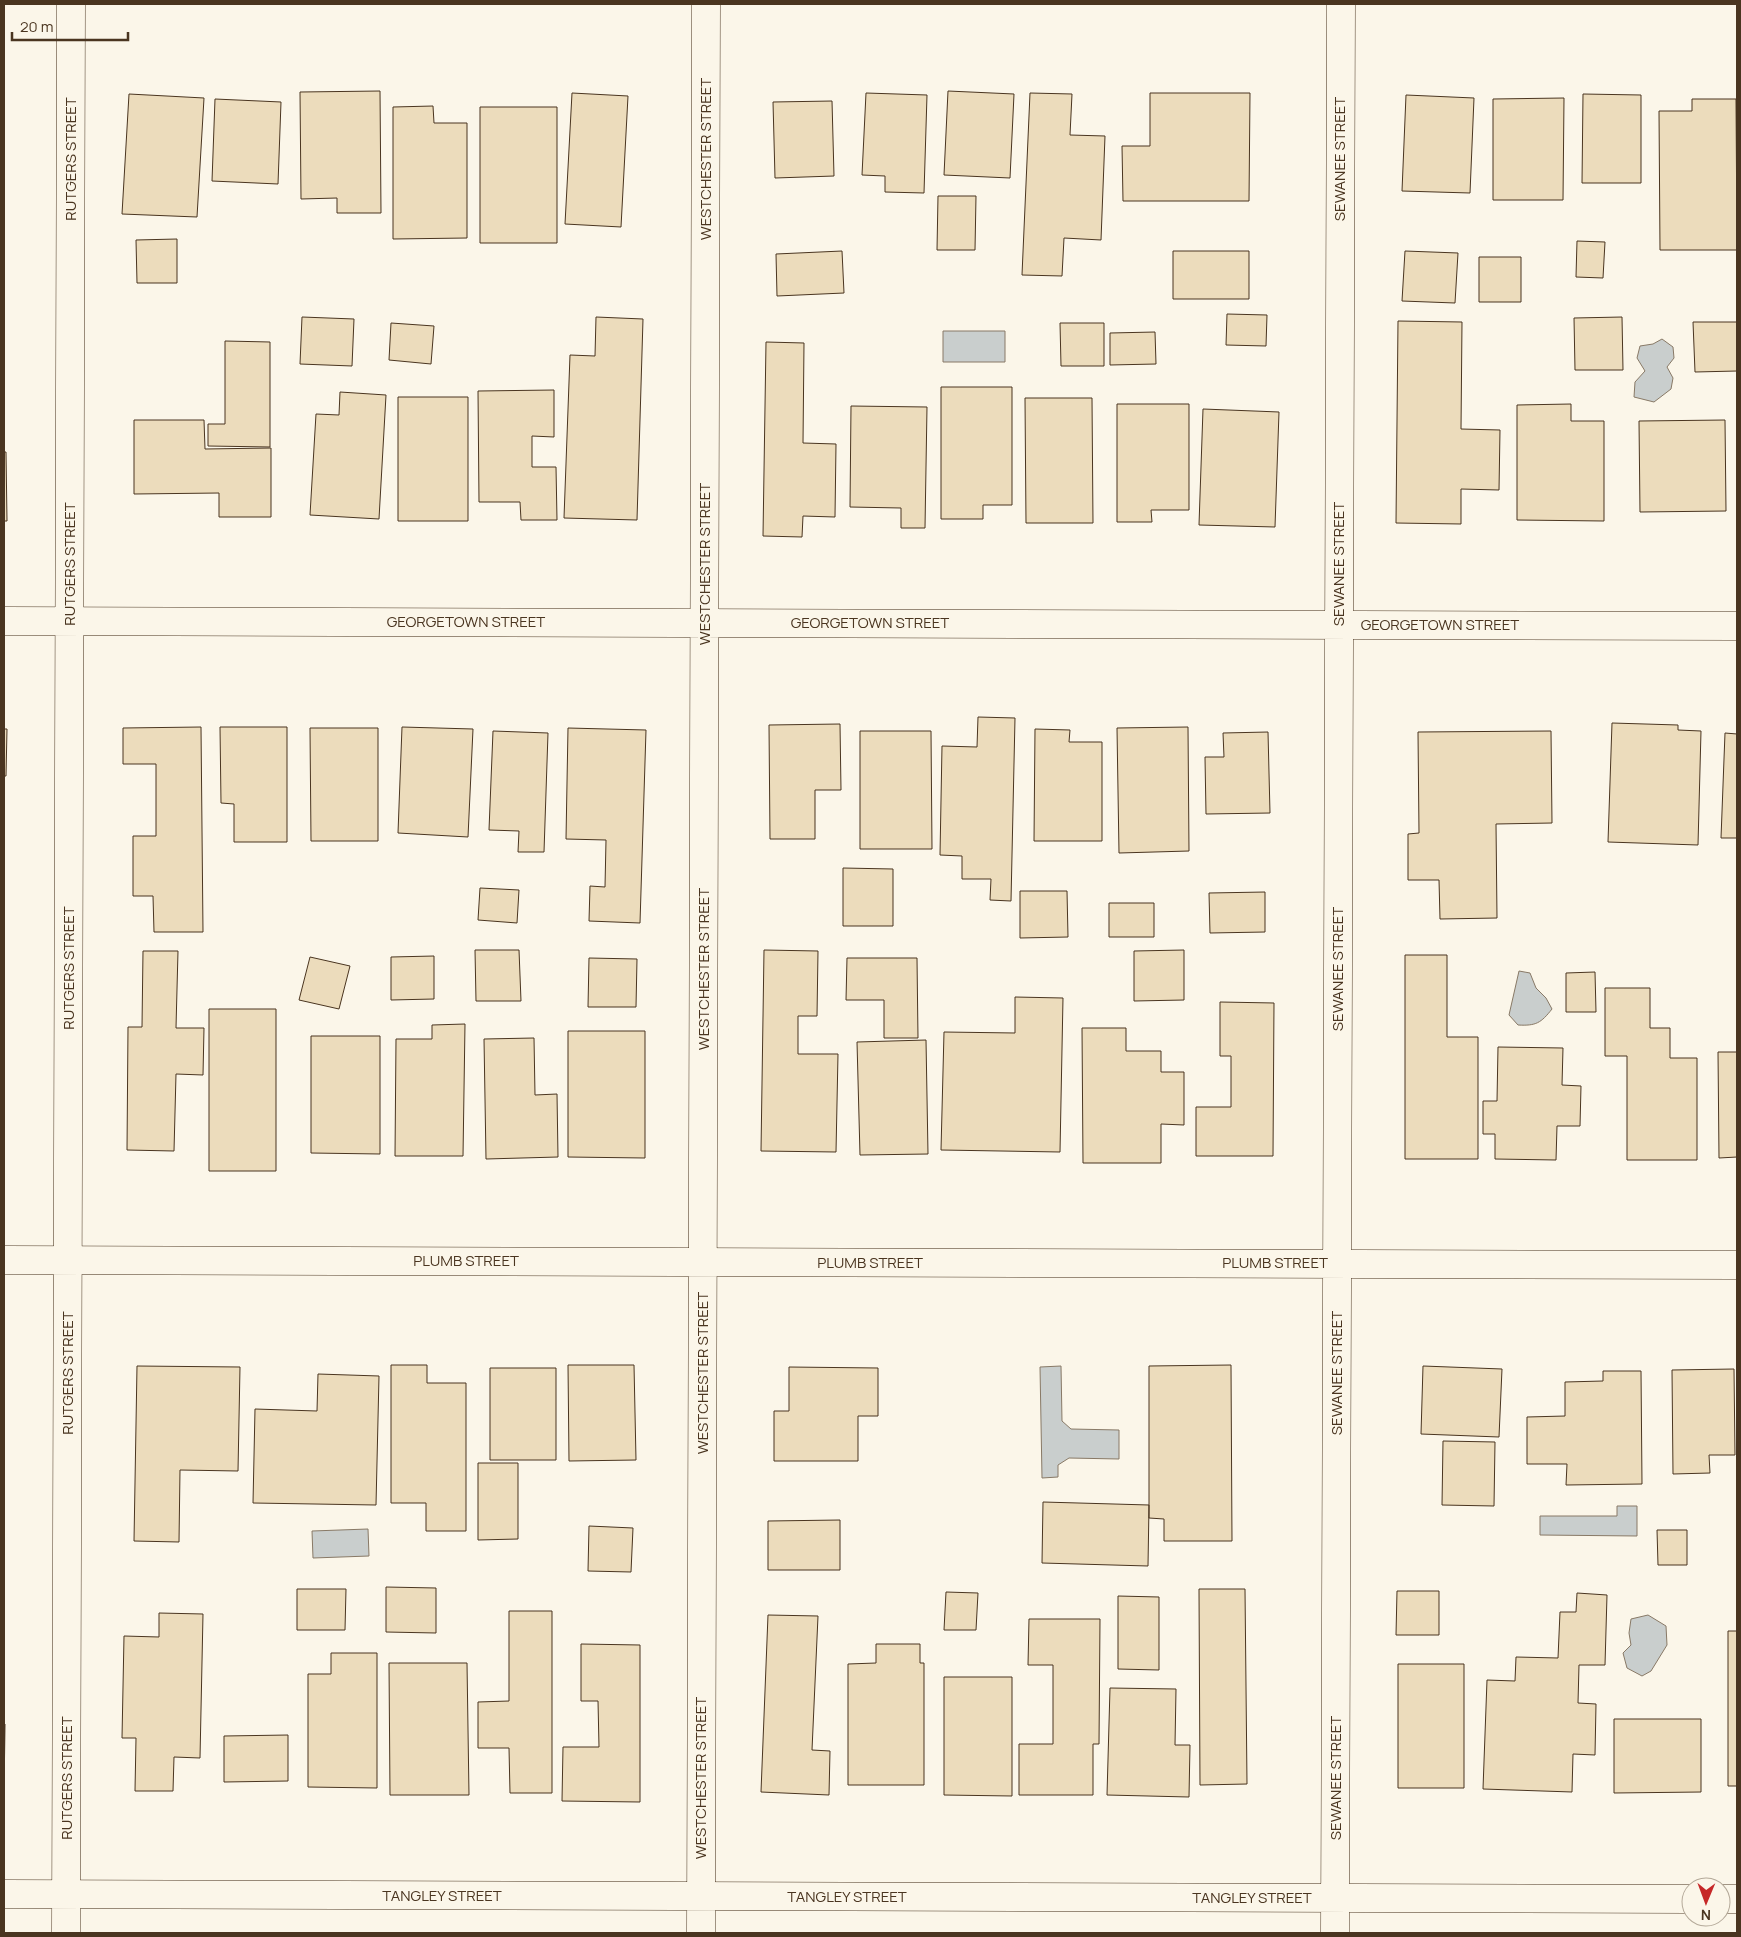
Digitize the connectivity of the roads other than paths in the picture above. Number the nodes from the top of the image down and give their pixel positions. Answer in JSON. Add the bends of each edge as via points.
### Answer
{"nodes":[{"id":1,"x":71,"y":4,"type":"edge"},
{"id":2,"x":706,"y":4,"type":"edge"},
{"id":3,"x":1341,"y":4,"type":"edge"},
{"id":4,"x":4,"y":621,"type":"edge"},
{"id":5,"x":70,"y":621,"type":"junction"},
{"id":6,"x":705,"y":623,"type":"junction"},
{"id":7,"x":1339,"y":625,"type":"junction"},
{"id":8,"x":1737,"y":626,"type":"edge"},
{"id":9,"x":4,"y":1260,"type":"edge"},
{"id":10,"x":68,"y":1260,"type":"junction"},
{"id":11,"x":703,"y":1262,"type":"junction"},
{"id":12,"x":1338,"y":1264,"type":"junction"},
{"id":13,"x":1737,"y":1265,"type":"edge"},
{"id":14,"x":4,"y":1894,"type":"edge"},
{"id":15,"x":66,"y":1894,"type":"junction"},
{"id":16,"x":701,"y":1896,"type":"junction"},
{"id":17,"x":1336,"y":1898,"type":"junction"},
{"id":18,"x":1681,"y":1899,"type":"edge"},
{"id":19,"x":66,"y":1933,"type":"edge"},
{"id":20,"x":701,"y":1933,"type":"edge"},
{"id":21,"x":1336,"y":1933,"type":"edge"}],
"edges":[{"from":1,"to":5,"type":"street","name":"RUTGERS STREET"},
{"from":2,"to":6,"type":"street","name":"WESTCHESTER STREET"},
{"from":3,"to":7,"type":"street","name":"SEWANEE STREET"},
{"from":4,"to":5,"type":"street","name":"GEORGETOWN STREET"},
{"from":5,"to":6,"type":"street","name":"GEORGETOWN STREET"},
{"from":5,"to":10,"type":"street","name":"RUTGERS STREET"},
{"from":6,"to":7,"type":"street","name":"GEORGETOWN STREET"},
{"from":6,"to":11,"type":"street","name":"WESTCHESTER STREET"},
{"from":7,"to":8,"type":"street","name":"GEORGETOWN STREET"},
{"from":7,"to":12,"type":"street","name":"SEWANEE STREET"},
{"from":9,"to":10,"type":"street","name":"PLUMB STREET"},
{"from":10,"to":11,"type":"street","name":"PLUMB STREET"},
{"from":10,"to":15,"type":"street","name":"RUTGERS STREET"},
{"from":11,"to":12,"type":"street","name":"PLUMB STREET"},
{"from":11,"to":16,"type":"street","name":"WESTCHESTER STREET"},
{"from":12,"to":13,"type":"street","name":"PLUMB STREET"},
{"from":12,"to":17,"type":"street","name":"SEWANEE STREET"},
{"from":14,"to":15,"type":"street","name":"TANGLEY STREET"},
{"from":15,"to":16,"type":"street","name":"TANGLEY STREET"},
{"from":15,"to":19,"type":"street","name":"RUTGERS STREET"},
{"from":16,"to":17,"type":"street","name":"TANGLEY STREET"},
{"from":16,"to":20,"type":"street","name":"WESTCHESTER STREET"},
{"from":17,"to":18,"type":"street","name":"TANGLEY STREET"},
{"from":17,"to":21,"type":"street","name":"SEWANEE STREET"}]}
